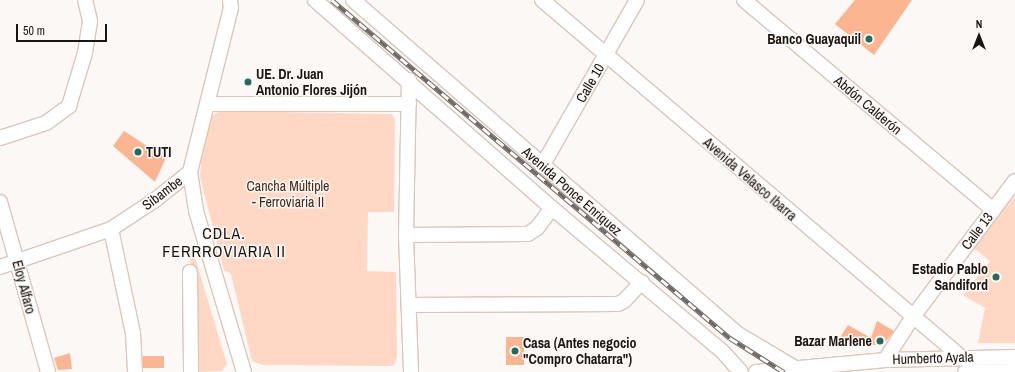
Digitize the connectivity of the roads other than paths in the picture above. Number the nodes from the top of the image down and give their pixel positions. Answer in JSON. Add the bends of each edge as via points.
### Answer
{"nodes":[{"id":1,"x":85,"y":0,"type":"edge"},
{"id":2,"x":315,"y":0,"type":"edge"},
{"id":3,"x":353,"y":0,"type":"edge"},
{"id":4,"x":542,"y":0,"type":"edge"},
{"id":5,"x":637,"y":0,"type":"edge"},
{"id":6,"x":744,"y":0,"type":"edge"},
{"id":7,"x":232,"y":3,"type":"edge"},
{"id":8,"x":606,"y":56,"type":"junction"},
{"id":9,"x":409,"y":80,"type":"junction"},
{"id":10,"x":208,"y":104,"type":"junction"},
{"id":11,"x":409,"y":104,"type":"junction"},
{"id":12,"x":0,"y":138,"type":"edge"},
{"id":13,"x":542,"y":166,"type":"junction"},
{"id":14,"x":190,"y":172,"type":"junction"},
{"id":15,"x":1015,"y":181,"type":"edge"},
{"id":16,"x":0,"y":202,"type":"edge"},
{"id":17,"x":552,"y":208,"type":"junction"},
{"id":18,"x":993,"y":210,"type":"junction"},
{"id":19,"x":111,"y":229,"type":"junction"},
{"id":20,"x":406,"y":235,"type":"junction"},
{"id":21,"x":18,"y":262,"type":"junction"},
{"id":22,"x":0,"y":267,"type":"edge"},
{"id":23,"x":190,"y":272,"type":"dead end"},
{"id":24,"x":642,"y":282,"type":"junction"},
{"id":25,"x":409,"y":305,"type":"junction"},
{"id":26,"x":912,"y":318,"type":"junction"},
{"id":27,"x":960,"y":357,"type":"junction"},
{"id":28,"x":1015,"y":357,"type":"edge"},
{"id":29,"x":885,"y":360,"type":"junction"},
{"id":30,"x":832,"y":369,"type":"edge"},
{"id":31,"x":801,"y":371,"type":"edge"},
{"id":32,"x":1015,"y":371,"type":"edge"},
{"id":33,"x":48,"y":372,"type":"edge"},
{"id":34,"x":135,"y":372,"type":"edge"},
{"id":35,"x":191,"y":372,"type":"edge"},
{"id":36,"x":244,"y":372,"type":"edge"},
{"id":37,"x":411,"y":372,"type":"edge"},
{"id":38,"x":741,"y":372,"type":"edge"},
{"id":39,"x":756,"y":372,"type":"edge"},
{"id":40,"x":966,"y":372,"type":"edge"}],
"edges":[{"from":1,"to":12,"type":"street","via":[[90,21],[76,92],[69,106],[46,123]]},
{"from":2,"to":9,"type":"street","name":"Avenida Ponce Enriquez"},
{"from":3,"to":13,"type":"street","name":"Avenida Ponce Enriquez"},
{"from":4,"to":8,"type":"street","name":"Avenida Velasco Ibarra"},
{"from":5,"to":8,"type":"street","name":"Calle 10"},
{"from":6,"to":18,"type":"street","name":"Abdón Calderón"},
{"from":7,"to":10,"type":"street","name":"Sibambe"},
{"from":8,"to":13,"type":"street","name":"Calle 10"},
{"from":8,"to":26,"type":"street","name":"Avenida Velasco Ibarra"},
{"from":9,"to":11,"type":"street"},
{"from":9,"to":17,"type":"street","name":"Avenida Ponce Enriquez"},
{"from":10,"to":11,"type":"street"},
{"from":10,"to":14,"type":"street","name":"Sibambe"},
{"from":11,"to":20,"type":"street"},
{"from":13,"to":31,"type":"street","name":"Avenida Ponce Enriquez","via":[[738,334]]},
{"from":14,"to":19,"type":"street","name":"Sibambe","via":[[155,200]]},
{"from":14,"to":36,"type":"street","via":[[196,211]]},
{"from":15,"to":18,"type":"street","name":"Calle 13"},
{"from":16,"to":21,"type":"street","name":"Eloy Alfaro"},
{"from":17,"to":20,"type":"street","via":[[537,228],[528,234]]},
{"from":17,"to":24,"type":"street","name":"Avenida Ponce Enriquez"},
{"from":18,"to":26,"type":"street","name":"Calle 13"},
{"from":19,"to":21,"type":"street","name":"Sibambe"},
{"from":19,"to":34,"type":"street","via":[[134,333]]},
{"from":20,"to":25,"type":"street"},
{"from":21,"to":22,"type":"street","name":"Sibambe"},
{"from":21,"to":33,"type":"street","name":"Eloy Alfaro"},
{"from":23,"to":35,"type":"street"},
{"from":24,"to":25,"type":"street","via":[[618,304]]},
{"from":24,"to":38,"type":"street","name":"Avenida Ponce Enriquez","via":[[722,351]]},
{"from":25,"to":37,"type":"street"},
{"from":26,"to":27,"type":"street","name":"Avenida Velasco Ibarra"},
{"from":26,"to":29,"type":"street","name":"Calle 13"},
{"from":27,"to":28,"type":"street","name":"Humberto Ayala"},
{"from":27,"to":29,"type":"street","name":"Humberto Ayala"},
{"from":29,"to":30,"type":"street","name":"Humberto Ayala"},
{"from":30,"to":31,"type":"street","name":"Humberto Ayala"},
{"from":31,"to":39,"type":"street","name":"Humberto Ayala"},
{"from":32,"to":40,"type":"street","name":"Humberto Ayala"}]}
